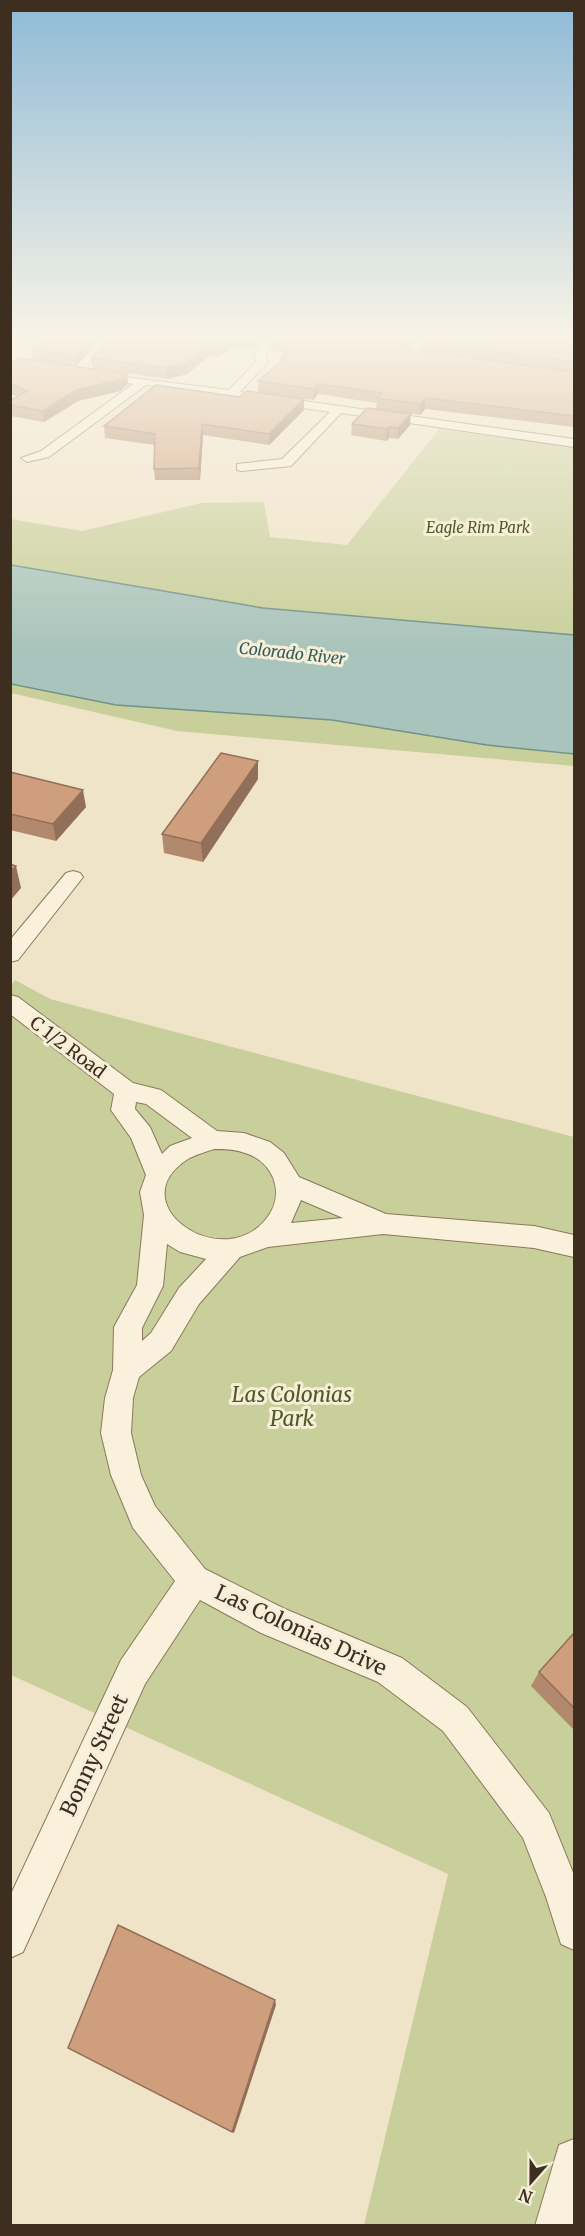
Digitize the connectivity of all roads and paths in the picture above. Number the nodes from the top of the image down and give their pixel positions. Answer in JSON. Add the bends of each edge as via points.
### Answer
{"nodes":[{"id":1,"x":65,"y":439,"type":"edge"},
{"id":2,"x":309,"y":439,"type":"edge"},
{"id":3,"x":549,"y":439,"type":"edge"},
{"id":4,"x":574,"y":443,"type":"edge"},
{"id":5,"x":27,"y":459,"type":"dead end"},
{"id":6,"x":242,"y":467,"type":"dead end"},
{"id":7,"x":73,"y":877,"type":"dead end"},
{"id":8,"x":10,"y":955,"type":"edge"},
{"id":9,"x":10,"y":1002,"type":"edge"},
{"id":10,"x":126,"y":1091,"type":"junction"},
{"id":11,"x":212,"y":1140,"type":"junction"},
{"id":12,"x":158,"y":1173,"type":"junction"},
{"id":13,"x":290,"y":1184,"type":"junction"},
{"id":14,"x":156,"y":1216,"type":"junction"},
{"id":15,"x":383,"y":1224,"type":"junction"},
{"id":16,"x":265,"y":1237,"type":"junction"},
{"id":17,"x":574,"y":1246,"type":"edge"},
{"id":18,"x":231,"y":1249,"type":"junction"},
{"id":19,"x":126,"y":1370,"type":"junction"},
{"id":20,"x":194,"y":1580,"type":"junction"},
{"id":21,"x":574,"y":1931,"type":"edge"},
{"id":22,"x":10,"y":1939,"type":"edge"},
{"id":23,"x":574,"y":2160,"type":"edge"},
{"id":24,"x":556,"y":2226,"type":"edge"}],
"edges":[{"from":1,"to":5,"type":"street","via":[[45,454]]},
{"from":2,"to":6,"type":"street","via":[[286,463]]},
{"from":3,"to":4,"type":"street"},
{"from":7,"to":8,"type":"street"},
{"from":9,"to":10,"type":"street","name":"C 1/2 Road"},
{"from":10,"to":11,"type":"street","name":"C 1/2 Road","via":[[153,1096]]},
{"from":10,"to":12,"type":"street","via":[[123,1110],[141,1134]]},
{"from":11,"to":12,"type":"street","via":[[180,1151]]},
{"from":11,"to":13,"type":"street","via":[[247,1143],[262,1149],[285,1170]]},
{"from":12,"to":14,"type":"street","via":[[152,1188]]},
{"from":13,"to":15,"type":"street"},
{"from":13,"to":16,"type":"street","via":[[286,1212]]},
{"from":14,"to":18,"type":"street","via":[[164,1229],[193,1246]]},
{"from":14,"to":19,"type":"street","name":"Las Colonias Drive","via":[[150,1286],[128,1327]]},
{"from":15,"to":16,"type":"street"},
{"from":15,"to":17,"type":"street","via":[[534,1237]]},
{"from":16,"to":18,"type":"street"},
{"from":18,"to":19,"type":"street","via":[[189,1296],[161,1342]]},
{"from":19,"to":20,"type":"street","name":"Las Colonias Drive","via":[[116,1433],[126,1475],[144,1516]]},
{"from":20,"to":21,"type":"street","name":"Las Colonias Drive","via":[[273,1621],[390,1670],[455,1719],[536,1827],[565,1897]]},
{"from":20,"to":22,"type":"street","name":"Bonny Street","via":[[133,1672]]},
{"from":23,"to":24,"type":"street"}]}
